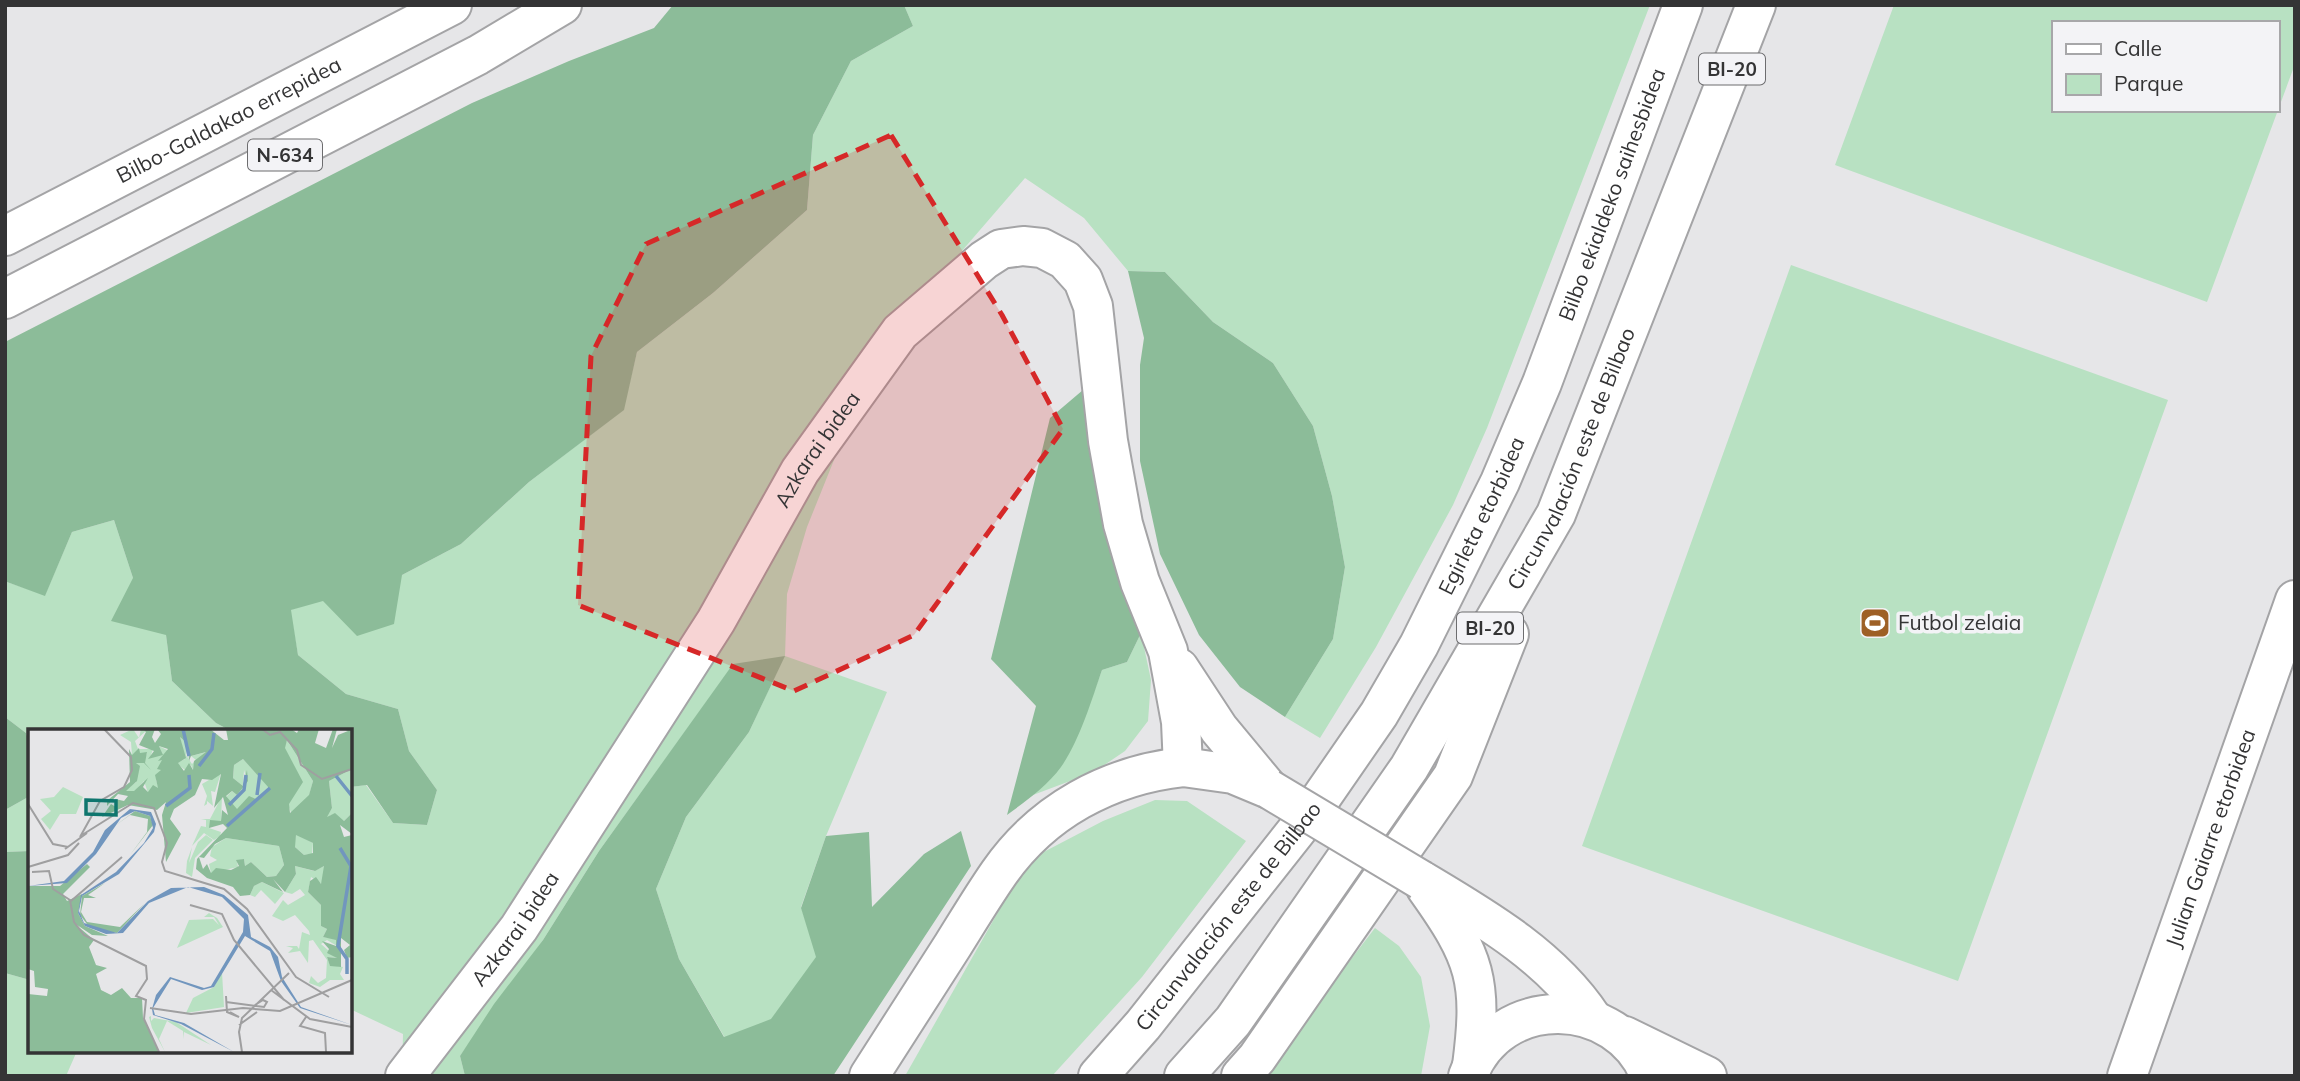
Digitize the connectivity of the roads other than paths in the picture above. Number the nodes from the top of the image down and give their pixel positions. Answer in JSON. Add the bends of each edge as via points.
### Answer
{"nodes":[{"id":1,"x":452,"y":5,"type":"edge"},
{"id":2,"x":562,"y":5,"type":"edge"},
{"id":3,"x":1683,"y":5,"type":"edge"},
{"id":4,"x":1756,"y":5,"type":"edge"},
{"id":5,"x":5,"y":236,"type":"edge"},
{"id":6,"x":5,"y":299,"type":"edge"},
{"id":7,"x":1542,"y":383,"type":"joint"},
{"id":8,"x":1556,"y":514,"type":"junction"},
{"id":9,"x":2295,"y":600,"type":"edge"},
{"id":10,"x":1419,"y":645,"type":"joint"},
{"id":11,"x":1168,"y":651,"type":"junction"},
{"id":12,"x":1183,"y":766,"type":"junction"},
{"id":13,"x":1269,"y":789,"type":"junction"},
{"id":14,"x":1420,"y":880,"type":"junction"},
{"id":15,"x":1607,"y":1027,"type":"junction"},
{"id":16,"x":1470,"y":1071,"type":"edge"},
{"id":17,"x":405,"y":1076,"type":"edge"},
{"id":18,"x":869,"y":1076,"type":"edge"},
{"id":19,"x":1098,"y":1076,"type":"edge"},
{"id":20,"x":1184,"y":1076,"type":"edge"},
{"id":21,"x":1241,"y":1076,"type":"edge"},
{"id":22,"x":1650,"y":1076,"type":"edge"},
{"id":23,"x":1707,"y":1076,"type":"edge"},
{"id":24,"x":2127,"y":1076,"type":"edge"}],
"edges":[{"from":1,"to":5,"type":"main road","name":"Bilbo-Galdakao errepidea","number":"N-634"},
{"from":2,"to":6,"type":"main road","number":"N-634","via":[[478,55]]},
{"from":3,"to":7,"type":"main road","name":"Bilbo ekialdeko saihesbidea","number":"BI-20"},
{"from":4,"to":8,"type":"main road","name":"Circunvalación este de Bilbao","number":"BI-20"},
{"from":7,"to":10,"type":"main road","name":"Egirleta etorbidea","number":"BI-20","via":[[1500,482]]},
{"from":8,"to":20,"type":"main road","name":"Circunvalación este de Bilbao","number":"BI-20","via":[[1409,768],[1233,1021]]},
{"from":8,"to":21,"type":"main road","via":[[1453,776]]},
{"from":9,"to":24,"type":"main road","name":"Julian Gaiarre etorbidea"},
{"from":10,"to":19,"type":"main road","name":"Circunvalación este de Bilbao","number":"BI-20","via":[[1379,714],[1312,811]]},
{"from":11,"to":12,"type":"main road","via":[[1181,722]]},
{"from":11,"to":13,"type":"main road","via":[[1219,729]]},
{"from":11,"to":17,"type":"main road","name":"Azkarai bidea","via":[[1123,524],[1093,306],[1083,280],[1065,260],[1042,248],[1001,249],[900,332],[800,471],[716,621],[520,928]]},
{"from":12,"to":13,"type":"main road","via":[[1233,774]]},
{"from":12,"to":18,"type":"main road","via":[[1107,785],[1058,813],[1027,839],[1000,871]]},
{"from":13,"to":14,"type":"main road","bridge":true},
{"from":14,"to":15,"type":"main road","via":[[1515,940]]},
{"from":14,"to":16,"type":"main road","via":[[1472,965],[1477,1025]]},
{"from":15,"to":16,"type":"main road","via":[[1564,1013],[1536,1016],[1510,1026],[1488,1044]]},
{"from":15,"to":22,"type":"main road","via":[[1644,1060]]},
{"from":15,"to":23,"type":"main road"}]}
